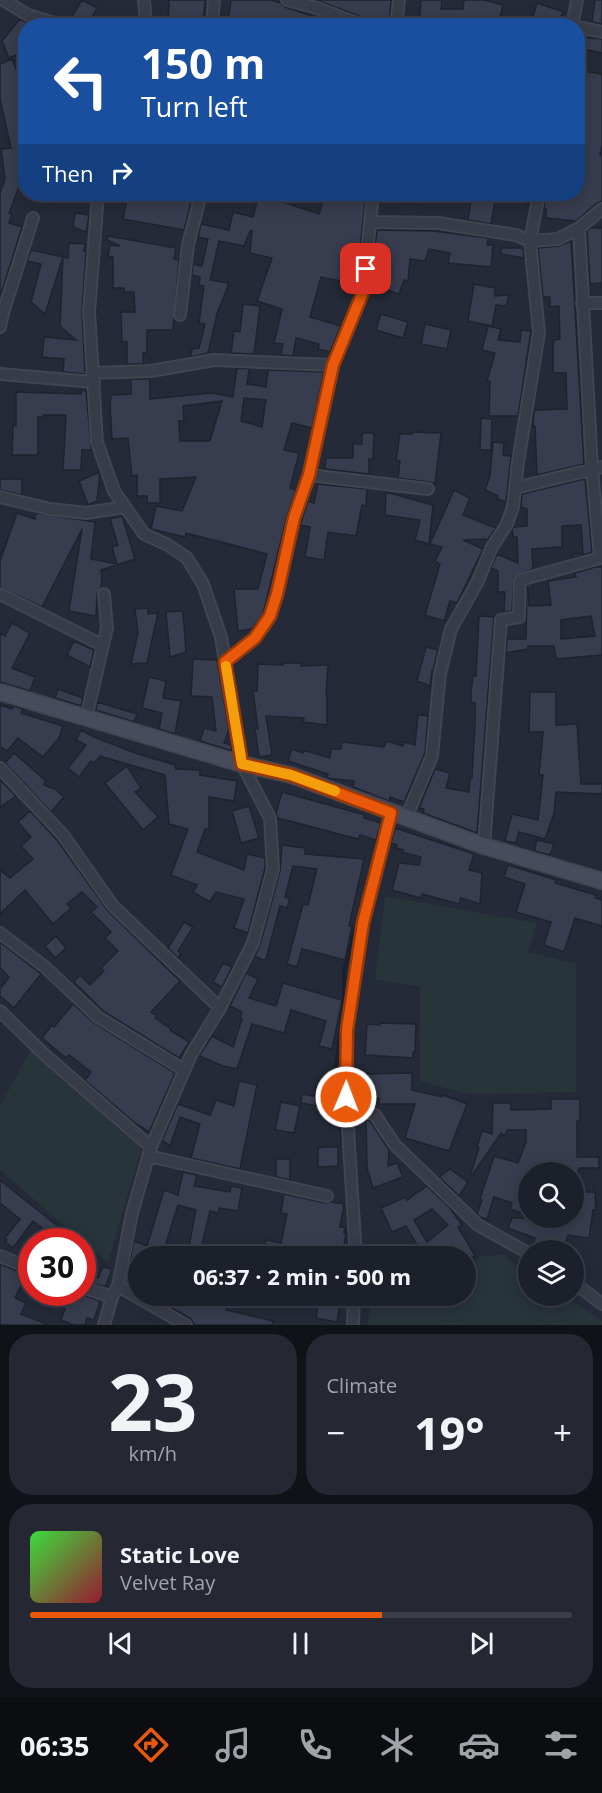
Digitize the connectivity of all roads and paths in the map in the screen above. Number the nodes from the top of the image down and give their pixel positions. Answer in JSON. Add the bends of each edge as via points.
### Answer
{"nodes":[{"id":1,"x":3,"y":0,"type":"edge"},
{"id":2,"x":144,"y":0,"type":"edge"},
{"id":3,"x":214,"y":0,"type":"edge"},
{"id":4,"x":287,"y":0,"type":"edge"},
{"id":5,"x":399,"y":0,"type":"edge"},
{"id":6,"x":577,"y":0,"type":"edge"},
{"id":7,"x":28,"y":15,"type":"junction"},
{"id":8,"x":31,"y":18,"type":"edge"},
{"id":9,"x":38,"y":18,"type":"edge"},
{"id":10,"x":145,"y":18,"type":"edge"},
{"id":11,"x":213,"y":18,"type":"edge"},
{"id":12,"x":344,"y":18,"type":"edge"},
{"id":13,"x":397,"y":18,"type":"edge"},
{"id":14,"x":574,"y":18,"type":"edge"},
{"id":15,"x":585,"y":28,"type":"edge"},
{"id":16,"x":602,"y":32,"type":"edge"},
{"id":17,"x":97,"y":201,"type":"edge"},
{"id":18,"x":199,"y":201,"type":"edge"},
{"id":19,"x":372,"y":201,"type":"edge"},
{"id":20,"x":538,"y":201,"type":"edge"},
{"id":21,"x":602,"y":209,"type":"edge"},
{"id":22,"x":33,"y":218,"type":"dead end"},
{"id":23,"x":371,"y":222,"type":"junction"},
{"id":24,"x":579,"y":228,"type":"junction"},
{"id":25,"x":530,"y":241,"type":"junction"},
{"id":26,"x":582,"y":303,"type":"junction"},
{"id":27,"x":602,"y":303,"type":"edge"},
{"id":28,"x":1,"y":312,"type":"edge"},
{"id":29,"x":180,"y":315,"type":"dead end"},
{"id":30,"x":0,"y":327,"type":"edge"},
{"id":31,"x":333,"y":365,"type":"junction"},
{"id":32,"x":0,"y":375,"type":"edge"},
{"id":33,"x":93,"y":378,"type":"junction"},
{"id":34,"x":597,"y":468,"type":"edge"},
{"id":35,"x":309,"y":475,"type":"junction"},
{"id":36,"x":515,"y":488,"type":"junction"},
{"id":37,"x":428,"y":489,"type":"dead end"},
{"id":38,"x":0,"y":497,"type":"edge"},
{"id":39,"x":125,"y":507,"type":"junction"},
{"id":40,"x":0,"y":594,"type":"edge"},
{"id":41,"x":104,"y":594,"type":"dead end"},
{"id":42,"x":102,"y":645,"type":"junction"},
{"id":43,"x":225,"y":662,"type":"junction"},
{"id":44,"x":0,"y":692,"type":"edge"},
{"id":45,"x":86,"y":717,"type":"junction"},
{"id":46,"x":242,"y":764,"type":"junction"},
{"id":47,"x":0,"y":768,"type":"edge"},
{"id":48,"x":398,"y":815,"type":"junction"},
{"id":49,"x":484,"y":846,"type":"junction"},
{"id":50,"x":602,"y":881,"type":"edge"},
{"id":51,"x":0,"y":933,"type":"edge"},
{"id":52,"x":220,"y":1008,"type":"junction"},
{"id":53,"x":0,"y":1013,"type":"edge"},
{"id":54,"x":184,"y":1070,"type":"junction"},
{"id":55,"x":346,"y":1097,"type":"junction"},
{"id":56,"x":149,"y":1151,"type":"junction"},
{"id":57,"x":327,"y":1196,"type":"dead end"},
{"id":58,"x":355,"y":1246,"type":"edge"},
{"id":59,"x":518,"y":1247,"type":"edge"},
{"id":60,"x":0,"y":1256,"type":"edge"},
{"id":61,"x":18,"y":1263,"type":"edge"},
{"id":62,"x":118,"y":1286,"type":"junction"},
{"id":63,"x":584,"y":1290,"type":"edge"},
{"id":64,"x":96,"y":1292,"type":"edge"},
{"id":65,"x":112,"y":1297,"type":"junction"},
{"id":66,"x":602,"y":1304,"type":"edge"},
{"id":67,"x":354,"y":1306,"type":"edge"},
{"id":68,"x":104,"y":1325,"type":"edge"},
{"id":69,"x":186,"y":1325,"type":"edge"},
{"id":70,"x":353,"y":1325,"type":"edge"}],
"edges":[{"from":1,"to":7,"type":"street"},
{"from":2,"to":10,"type":"street"},
{"from":3,"to":11,"type":"street"},
{"from":4,"to":12,"type":"street"},
{"from":5,"to":13,"type":"street"},
{"from":6,"to":14,"type":"street"},
{"from":7,"to":8,"type":"street"},
{"from":7,"to":9,"type":"street"},
{"from":15,"to":16,"type":"street"},
{"from":17,"to":33,"type":"street","via":[[89,312]]},
{"from":18,"to":29,"type":"street","via":[[188,245]]},
{"from":19,"to":23,"type":"street"},
{"from":20,"to":25,"type":"street"},
{"from":21,"to":24,"type":"street"},
{"from":22,"to":28,"type":"street"},
{"from":23,"to":25,"type":"street","via":[[438,223],[516,235]]},
{"from":23,"to":31,"type":"street","via":[[363,292]]},
{"from":24,"to":25,"type":"street","via":[[558,239]]},
{"from":24,"to":26,"type":"street"},
{"from":25,"to":36,"type":"street","via":[[539,333]]},
{"from":26,"to":27,"type":"street"},
{"from":26,"to":34,"type":"street"},
{"from":28,"to":30,"type":"street"},
{"from":31,"to":33,"type":"street","via":[[214,360]]},
{"from":31,"to":35,"type":"street"},
{"from":32,"to":33,"type":"street"},
{"from":33,"to":39,"type":"street","via":[[97,442],[114,491]]},
{"from":34,"to":36,"type":"street"},
{"from":34,"to":49,"type":"street","via":[[600,558],[520,580],[519,617],[501,620]]},
{"from":35,"to":37,"type":"street"},
{"from":35,"to":43,"type":"street","via":[[270,616],[255,638]]},
{"from":36,"to":48,"type":"street","via":[[507,524],[451,629],[440,674],[432,756]]},
{"from":38,"to":39,"type":"street","via":[[86,513]]},
{"from":39,"to":43,"type":"street","via":[[144,534],[187,558],[203,584]]},
{"from":40,"to":42,"type":"street"},
{"from":41,"to":42,"type":"street","via":[[106,628]]},
{"from":42,"to":45,"type":"street"},
{"from":43,"to":46,"type":"street"},
{"from":44,"to":45,"type":"street"},
{"from":45,"to":46,"type":"street"},
{"from":46,"to":48,"type":"street","via":[[291,775]]},
{"from":46,"to":52,"type":"street","via":[[270,818],[273,869],[253,943]]},
{"from":47,"to":52,"type":"street","via":[[63,835],[113,906]]},
{"from":48,"to":49,"type":"street"},
{"from":48,"to":55,"type":"street","via":[[363,923],[347,1030]]},
{"from":49,"to":50,"type":"street"},
{"from":51,"to":54,"type":"street","via":[[45,967],[98,1017]]},
{"from":52,"to":54,"type":"street"},
{"from":53,"to":56,"type":"street"},
{"from":54,"to":56,"type":"street"},
{"from":55,"to":58,"type":"street"},
{"from":55,"to":59,"type":"street","via":[[375,1115],[395,1145],[478,1225]]},
{"from":56,"to":57,"type":"street"},
{"from":56,"to":62,"type":"street"},
{"from":60,"to":61,"type":"street"},
{"from":62,"to":65,"type":"street"},
{"from":62,"to":69,"type":"street"},
{"from":63,"to":66,"type":"street"},
{"from":64,"to":65,"type":"street"},
{"from":65,"to":68,"type":"street"},
{"from":67,"to":70,"type":"street"}]}
